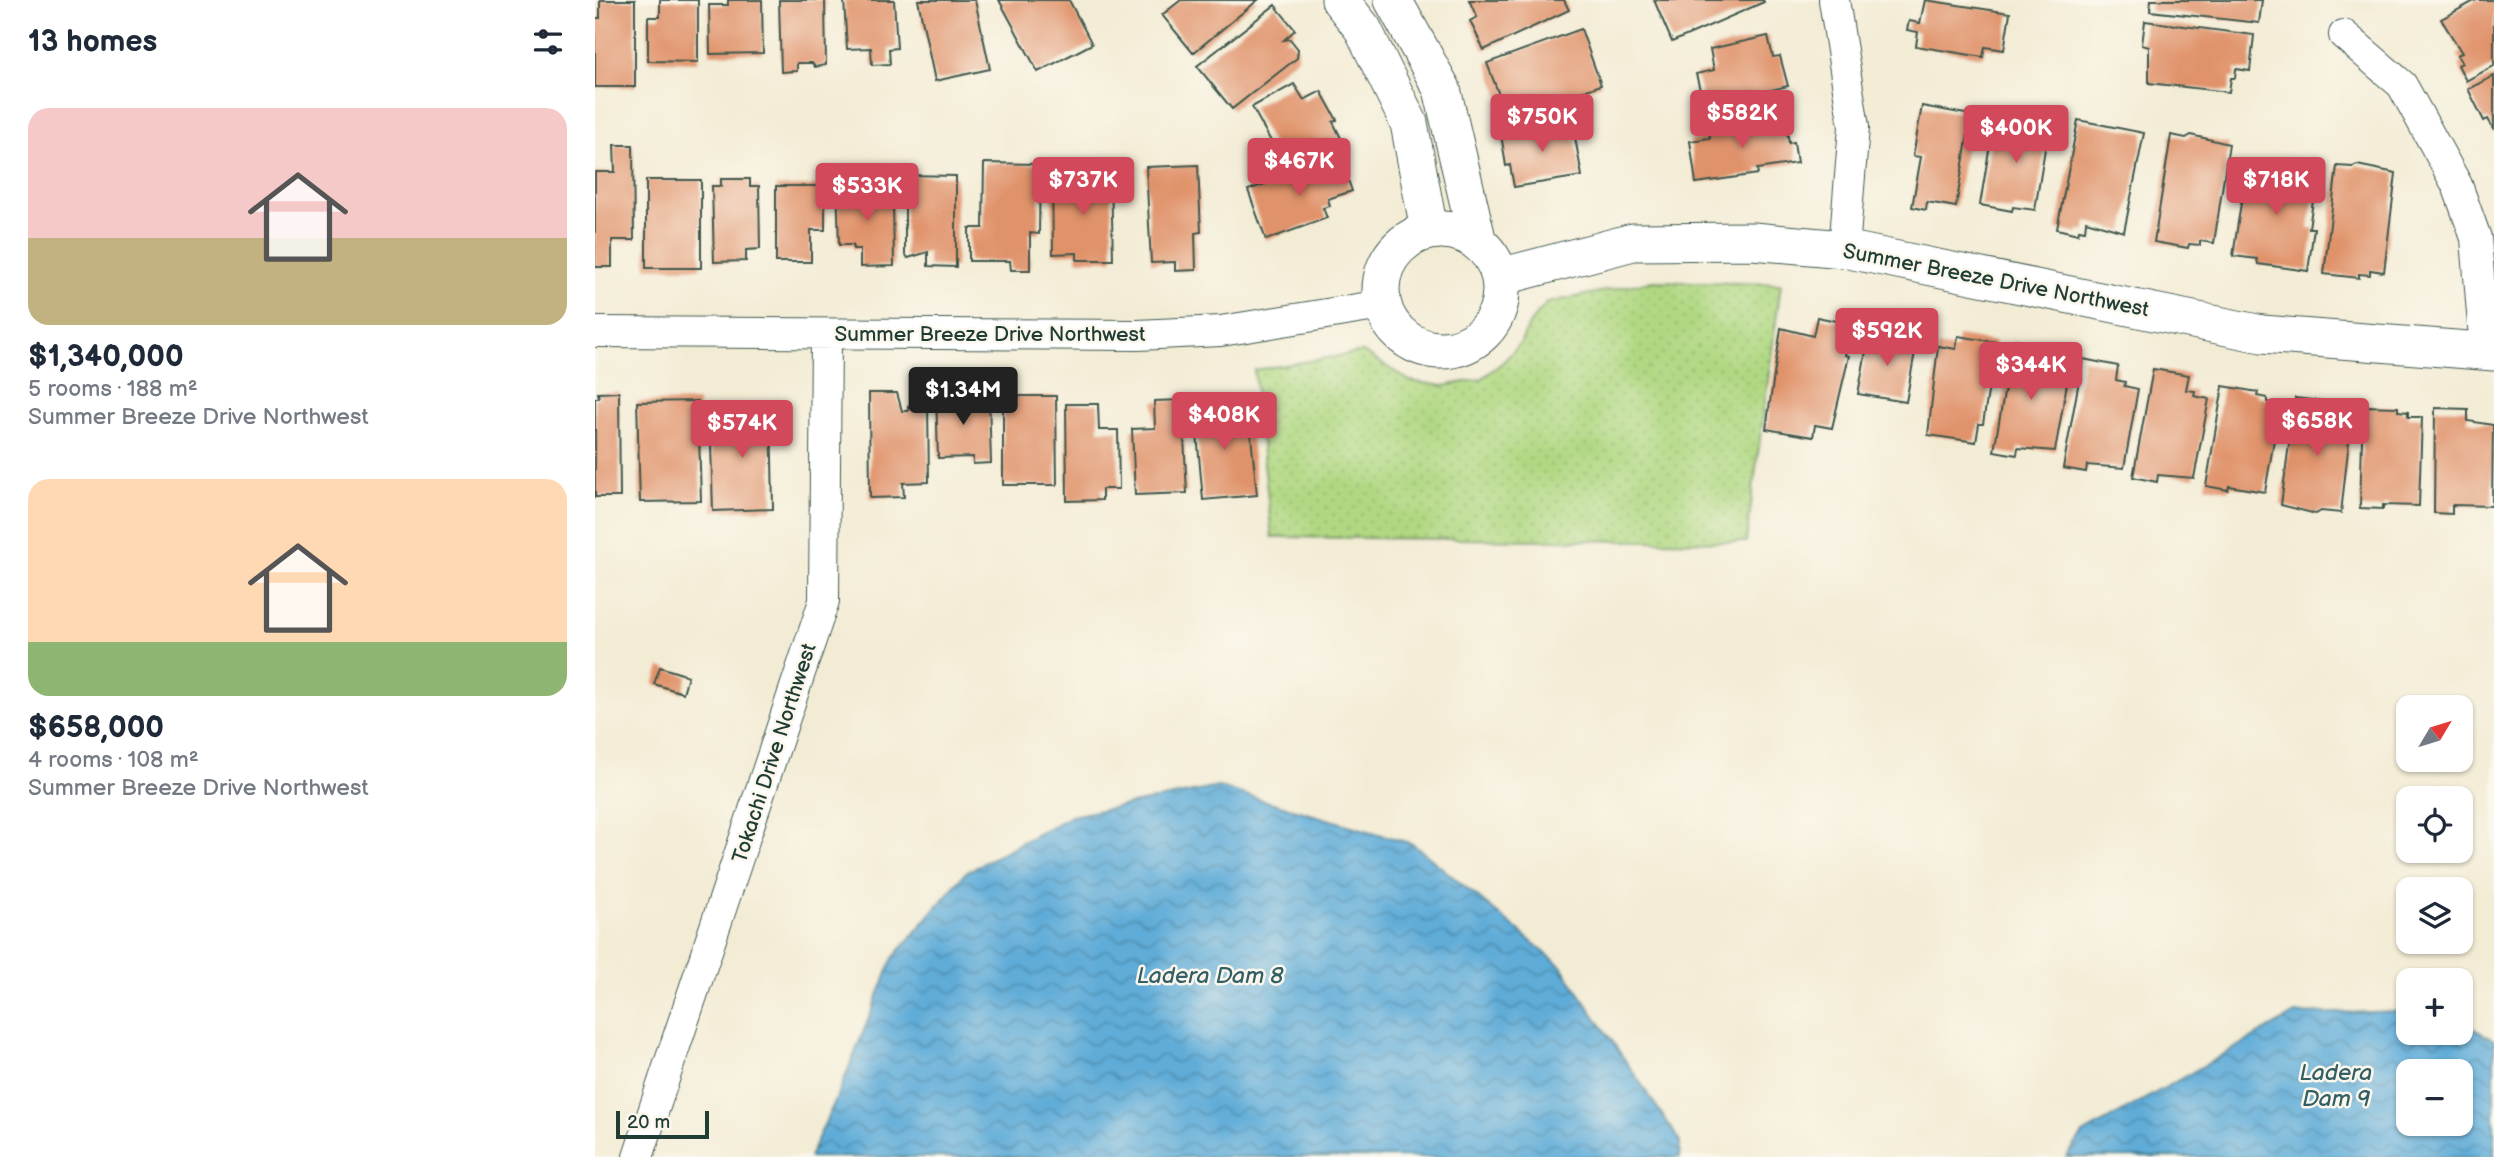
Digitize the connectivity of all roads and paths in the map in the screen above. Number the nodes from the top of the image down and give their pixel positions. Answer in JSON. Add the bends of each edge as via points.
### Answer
{"nodes":[{"id":1,"x":1340,"y":0,"type":"edge"},
{"id":2,"x":1394,"y":0,"type":"edge"},
{"id":3,"x":1834,"y":0,"type":"edge"},
{"id":4,"x":2344,"y":35,"type":"dead end"},
{"id":5,"x":1429,"y":230,"type":"junction"},
{"id":6,"x":1478,"y":243,"type":"junction"},
{"id":7,"x":1844,"y":249,"type":"junction"},
{"id":8,"x":1500,"y":277,"type":"junction"},
{"id":9,"x":1382,"y":305,"type":"junction"},
{"id":10,"x":595,"y":332,"type":"edge"},
{"id":11,"x":826,"y":335,"type":"junction"},
{"id":12,"x":2490,"y":351,"type":"edge"},
{"id":13,"x":638,"y":1157,"type":"edge"}],
"edges":[{"from":1,"to":5,"type":"street","via":[[1363,29],[1409,123]]},
{"from":2,"to":6,"type":"street","via":[[1442,89]]},
{"from":3,"to":7,"type":"street","via":[[1854,127]]},
{"from":4,"to":12,"type":"street","via":[[2402,85],[2457,185],[2476,238]]},
{"from":5,"to":6,"type":"street","via":[[1457,232]]},
{"from":5,"to":9,"type":"street","via":[[1398,247],[1386,265]]},
{"from":6,"to":8,"type":"street"},
{"from":7,"to":8,"type":"street","name":"Summer Breeze Drive Northwest","via":[[1753,241],[1633,242]]},
{"from":7,"to":12,"type":"street","name":"Summer Breeze Drive Northwest","via":[[2262,334]]},
{"from":8,"to":9,"type":"street","via":[[1499,308],[1490,326],[1475,340],[1452,350],[1433,351],[1411,343],[1392,326]]},
{"from":9,"to":11,"type":"street","name":"Summer Breeze Drive Northwest","via":[[1221,331]]},
{"from":10,"to":11,"type":"street","name":"Summer Breeze Drive Northwest"},
{"from":11,"to":13,"type":"street","name":"Tokachi Drive Northwest","via":[[824,601]]}]}
